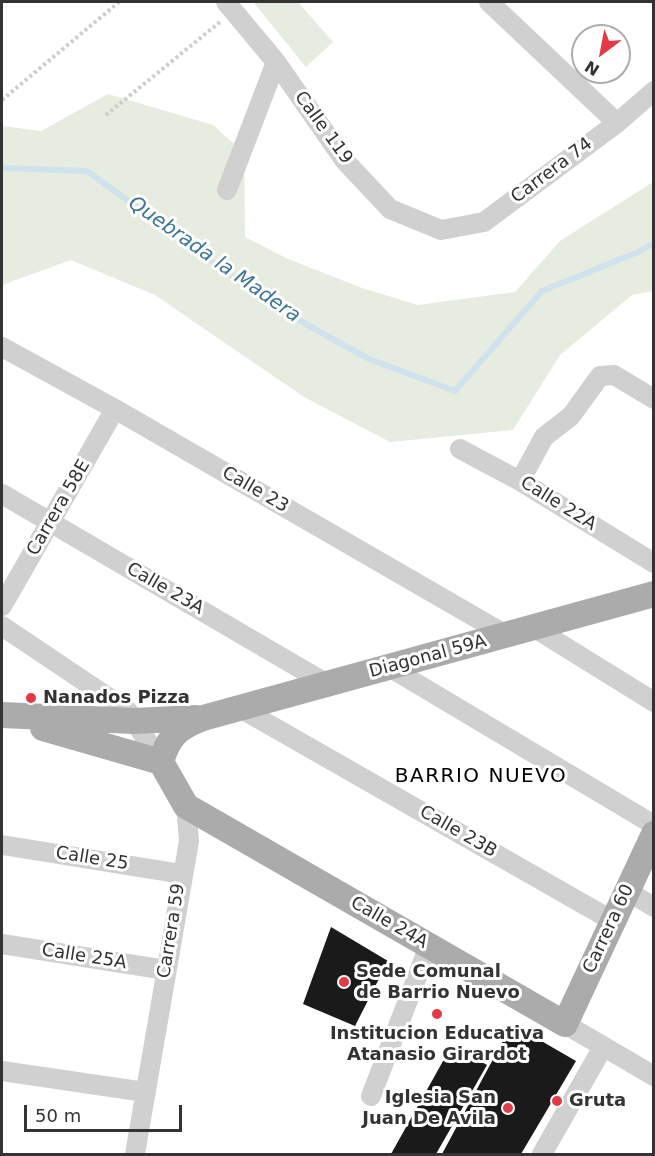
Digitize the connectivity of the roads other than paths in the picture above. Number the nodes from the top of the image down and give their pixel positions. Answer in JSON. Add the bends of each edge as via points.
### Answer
{"nodes":[{"id":1,"x":489,"y":2,"type":"edge"},
{"id":2,"x":230,"y":6,"type":"edge"},
{"id":3,"x":276,"y":62,"type":"junction"},
{"id":4,"x":654,"y":91,"type":"edge"},
{"id":5,"x":617,"y":123,"type":"junction"},
{"id":6,"x":227,"y":190,"type":"dead end"},
{"id":7,"x":441,"y":231,"type":"joint"},
{"id":8,"x":2,"y":347,"type":"edge"},
{"id":9,"x":654,"y":399,"type":"edge"},
{"id":10,"x":115,"y":408,"type":"junction"},
{"id":11,"x":460,"y":449,"type":"dead end"},
{"id":12,"x":520,"y":481,"type":"junction"},
{"id":13,"x":2,"y":494,"type":"edge"},
{"id":14,"x":51,"y":522,"type":"junction"},
{"id":15,"x":654,"y":563,"type":"edge"},
{"id":16,"x":654,"y":594,"type":"edge"},
{"id":17,"x":2,"y":606,"type":"edge"},
{"id":18,"x":2,"y":626,"type":"edge"},
{"id":19,"x":533,"y":627,"type":"junction"},
{"id":20,"x":506,"y":635,"type":"junction"},
{"id":21,"x":389,"y":667,"type":"junction"},
{"id":22,"x":327,"y":684,"type":"junction"},
{"id":23,"x":654,"y":702,"type":"edge"},
{"id":24,"x":240,"y":708,"type":"junction"},
{"id":25,"x":2,"y":716,"type":"edge"},
{"id":26,"x":203,"y":718,"type":"junction"},
{"id":27,"x":134,"y":721,"type":"junction"},
{"id":28,"x":87,"y":739,"type":"junction"},
{"id":29,"x":161,"y":762,"type":"junction"},
{"id":30,"x":186,"y":806,"type":"junction"},
{"id":31,"x":654,"y":825,"type":"edge"},
{"id":32,"x":654,"y":834,"type":"edge"},
{"id":33,"x":2,"y":845,"type":"edge"},
{"id":34,"x":182,"y":874,"type":"junction"},
{"id":35,"x":627,"y":891,"type":"junction"},
{"id":36,"x":654,"y":907,"type":"edge"},
{"id":37,"x":613,"y":921,"type":"junction"},
{"id":38,"x":2,"y":944,"type":"edge"},
{"id":39,"x":429,"y":946,"type":"junction"},
{"id":40,"x":166,"y":970,"type":"junction"},
{"id":41,"x":565,"y":1024,"type":"junction"},
{"id":42,"x":603,"y":1047,"type":"junction"},
{"id":43,"x":2,"y":1071,"type":"edge"},
{"id":44,"x":654,"y":1076,"type":"edge"},
{"id":45,"x":145,"y":1092,"type":"junction"},
{"id":46,"x":371,"y":1096,"type":"dead end"},
{"id":47,"x":135,"y":1155,"type":"edge"},
{"id":48,"x":542,"y":1155,"type":"edge"}],
"edges":[{"from":1,"to":5,"type":"street"},
{"from":2,"to":3,"type":"street","name":"Calle 119"},
{"from":3,"to":6,"type":"street"},
{"from":3,"to":7,"type":"street","name":"Calle 119","via":[[345,161],[390,209]]},
{"from":4,"to":5,"type":"street","name":"Carrera 74"},
{"from":5,"to":7,"type":"street","name":"Carrera 74","via":[[484,222]]},
{"from":8,"to":10,"type":"street","name":"Calle 23"},
{"from":9,"to":12,"type":"street","via":[[614,375],[600,376],[572,416],[544,437]]},
{"from":10,"to":14,"type":"street","name":"Carrera 58E"},
{"from":10,"to":20,"type":"street","name":"Calle 23"},
{"from":11,"to":12,"type":"street","name":"Calle 22A"},
{"from":12,"to":15,"type":"street","name":"Calle 22A"},
{"from":13,"to":14,"type":"street","name":"Calle 23A"},
{"from":14,"to":17,"type":"street","name":"Carrera 58E"},
{"from":14,"to":22,"type":"street","name":"Calle 23A"},
{"from":16,"to":19,"type":"main road","name":"Diagonal 59A"},
{"from":18,"to":27,"type":"street","name":"Carrera 59","via":[[127,710]]},
{"from":19,"to":20,"type":"main road","name":"Diagonal 59A"},
{"from":19,"to":23,"type":"street"},
{"from":20,"to":21,"type":"main road","name":"Diagonal 59A"},
{"from":21,"to":22,"type":"main road","name":"Diagonal 59A"},
{"from":21,"to":31,"type":"street"},
{"from":22,"to":24,"type":"main road","name":"Diagonal 59A"},
{"from":24,"to":26,"type":"main road","name":"Diagonal 59A"},
{"from":24,"to":37,"type":"street","name":"Calle 23B"},
{"from":25,"to":27,"type":"main road"},
{"from":25,"to":28,"type":"main road"},
{"from":26,"to":27,"type":"main road","name":"Diagonal 59A"},
{"from":26,"to":29,"type":"main road","name":"Diagonal 59A","via":[[187,723],[175,733]]},
{"from":27,"to":28,"type":"street","via":[[107,736]]},
{"from":27,"to":29,"type":"street","name":"Carrera 59"},
{"from":28,"to":29,"type":"main road"},
{"from":29,"to":30,"type":"main road","name":"Carrera 59"},
{"from":30,"to":34,"type":"street","name":"Carrera 59","via":[[189,841]]},
{"from":30,"to":39,"type":"main road","name":"Calle 24A"},
{"from":32,"to":35,"type":"main road","name":"Carrera 60"},
{"from":33,"to":34,"type":"street","name":"Calle 25"},
{"from":34,"to":40,"type":"street","name":"Carrera 59"},
{"from":35,"to":36,"type":"street"},
{"from":35,"to":37,"type":"main road","name":"Carrera 60"},
{"from":37,"to":41,"type":"main road","name":"Carrera 60"},
{"from":38,"to":40,"type":"street","name":"Calle 25A"},
{"from":39,"to":41,"type":"main road","name":"Calle 24A"},
{"from":39,"to":46,"type":"street"},
{"from":40,"to":45,"type":"street","name":"Carrera 59"},
{"from":41,"to":42,"type":"street","name":"Calle 24A"},
{"from":42,"to":44,"type":"street","name":"Calle 24A"},
{"from":42,"to":48,"type":"street"},
{"from":43,"to":45,"type":"street"},
{"from":45,"to":47,"type":"street","name":"Carrera 59"}]}
